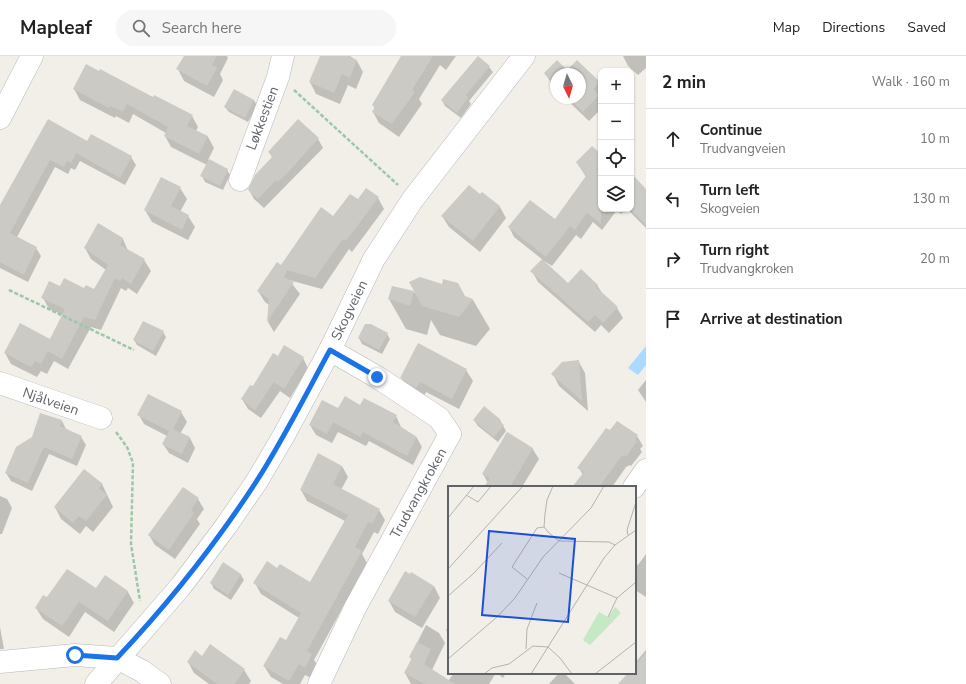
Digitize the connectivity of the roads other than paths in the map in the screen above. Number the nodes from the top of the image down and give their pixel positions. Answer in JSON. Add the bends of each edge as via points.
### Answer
{"nodes":[{"id":1,"x":32,"y":56,"type":"edge"},
{"id":2,"x":283,"y":56,"type":"edge"},
{"id":3,"x":524,"y":56,"type":"edge"},
{"id":4,"x":0,"y":118,"type":"edge"},
{"id":5,"x":240,"y":180,"type":"dead end"},
{"id":6,"x":330,"y":350,"type":"junction"},
{"id":7,"x":0,"y":383,"type":"edge"},
{"id":8,"x":101,"y":418,"type":"road end"},
{"id":9,"x":646,"y":470,"type":"edge"},
{"id":10,"x":635,"y":486,"type":"edge"},
{"id":11,"x":117,"y":658,"type":"junction"},
{"id":12,"x":0,"y":662,"type":"edge"},
{"id":13,"x":96,"y":684,"type":"edge"},
{"id":14,"x":160,"y":684,"type":"edge"},
{"id":15,"x":319,"y":684,"type":"edge"}],
"edges":[{"from":1,"to":4,"type":"street"},
{"from":2,"to":5,"type":"street","name":"Løkkestien","via":[[278,77]]},
{"from":3,"to":6,"type":"street","name":"Skogveien","via":[[413,200],[374,259]]},
{"from":6,"to":11,"type":"street","name":"Skogveien","via":[[257,481],[226,526],[146,627]]},
{"from":6,"to":15,"type":"street","name":"Trudvangkroken","via":[[439,418],[450,434],[355,608]]},
{"from":7,"to":8,"type":"street","name":"Njålveien"},
{"from":9,"to":10,"type":"street"},
{"from":11,"to":12,"type":"street","via":[[75,655]]},
{"from":11,"to":13,"type":"street","name":"Skogveien"},
{"from":11,"to":14,"type":"street"}]}
